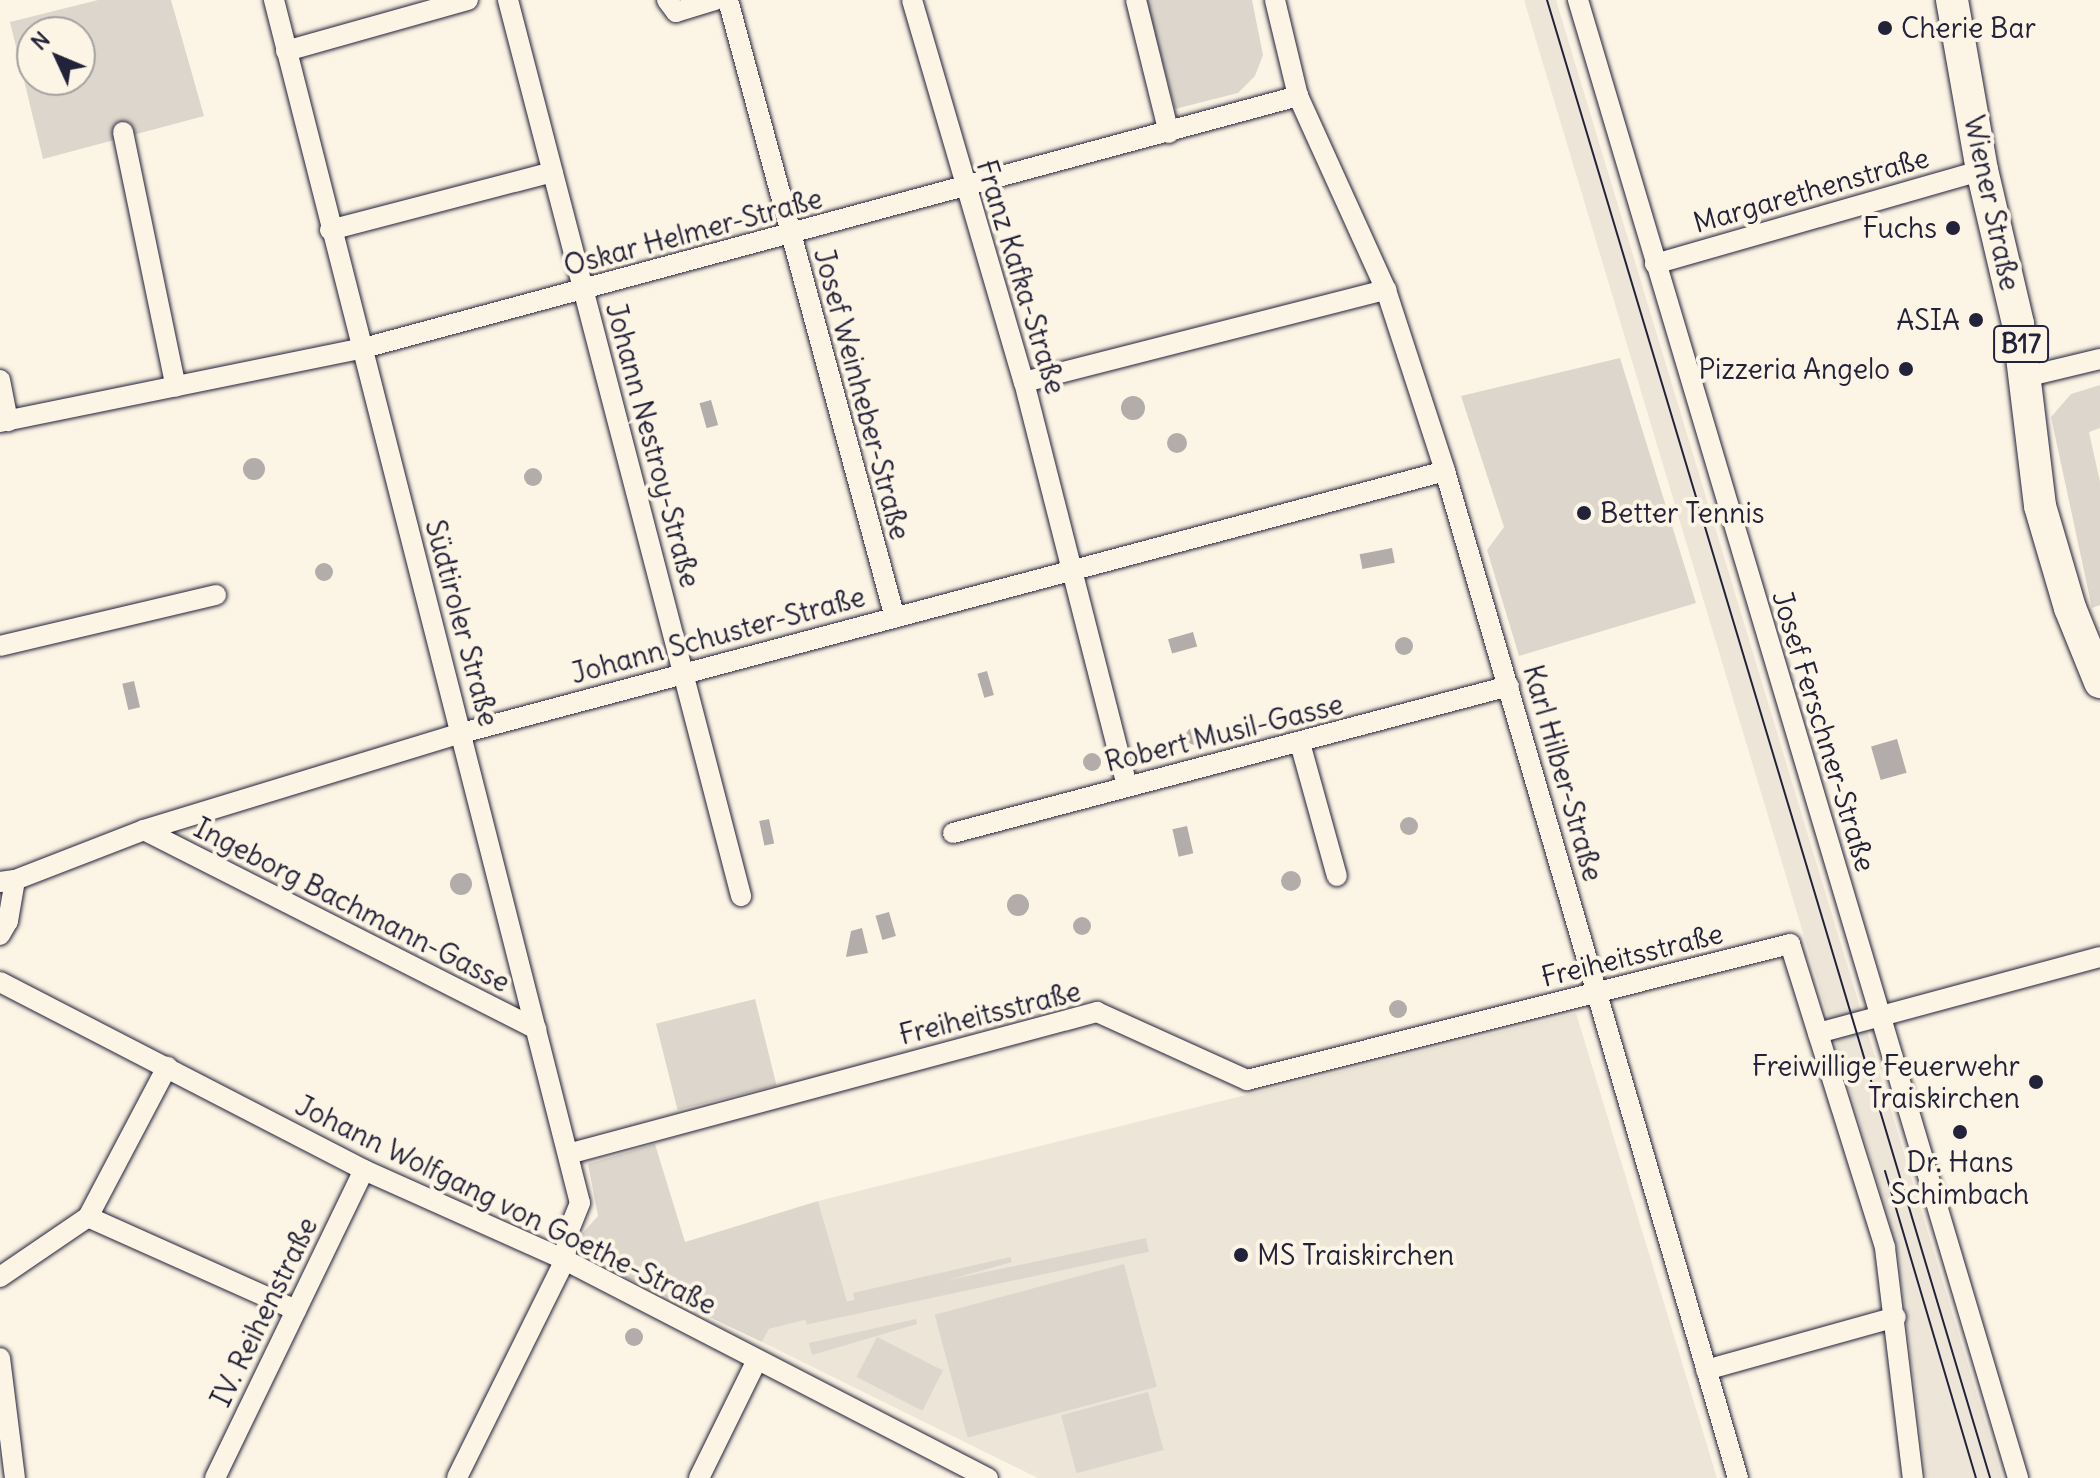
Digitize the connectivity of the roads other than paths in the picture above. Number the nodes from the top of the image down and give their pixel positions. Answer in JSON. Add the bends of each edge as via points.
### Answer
{"nodes":[{"id":1,"x":274,"y":0,"type":"edge"},
{"id":2,"x":468,"y":0,"type":"edge"},
{"id":3,"x":508,"y":0,"type":"edge"},
{"id":4,"x":667,"y":0,"type":"edge"},
{"id":5,"x":715,"y":0,"type":"edge"},
{"id":6,"x":728,"y":0,"type":"edge"},
{"id":7,"x":912,"y":0,"type":"edge"},
{"id":8,"x":1136,"y":0,"type":"edge"},
{"id":9,"x":1275,"y":0,"type":"edge"},
{"id":10,"x":1578,"y":0,"type":"edge"},
{"id":11,"x":1952,"y":0,"type":"edge"},
{"id":12,"x":286,"y":51,"type":"junction"},
{"id":13,"x":1298,"y":96,"type":"junction"},
{"id":14,"x":123,"y":132,"type":"dead end"},
{"id":15,"x":1169,"y":133,"type":"junction"},
{"id":16,"x":1982,"y":170,"type":"junction"},
{"id":17,"x":553,"y":172,"type":"junction"},
{"id":18,"x":963,"y":186,"type":"junction"},
{"id":19,"x":330,"y":230,"type":"junction"},
{"id":20,"x":789,"y":235,"type":"junction"},
{"id":21,"x":1655,"y":264,"type":"junction"},
{"id":22,"x":1386,"y":290,"type":"junction"},
{"id":23,"x":584,"y":291,"type":"junction"},
{"id":24,"x":360,"y":349,"type":"junction"},
{"id":25,"x":2100,"y":359,"type":"edge"},
{"id":26,"x":2025,"y":377,"type":"junction"},
{"id":27,"x":0,"y":380,"type":"edge"},
{"id":28,"x":1024,"y":382,"type":"junction"},
{"id":29,"x":176,"y":387,"type":"junction"},
{"id":30,"x":4,"y":422,"type":"edge"},
{"id":31,"x":1445,"y":471,"type":"junction"},
{"id":32,"x":1075,"y":571,"type":"junction"},
{"id":33,"x":216,"y":595,"type":"dead end"},
{"id":34,"x":895,"y":618,"type":"junction"},
{"id":35,"x":0,"y":646,"type":"edge"},
{"id":36,"x":683,"y":673,"type":"junction"},
{"id":37,"x":2100,"y":682,"type":"edge"},
{"id":38,"x":1509,"y":686,"type":"junction"},
{"id":39,"x":462,"y":733,"type":"junction"},
{"id":40,"x":1300,"y":743,"type":"junction"},
{"id":41,"x":1127,"y":786,"type":"junction"},
{"id":42,"x":144,"y":830,"type":"junction"},
{"id":43,"x":953,"y":833,"type":"dead end"},
{"id":44,"x":1337,"y":876,"type":"dead end"},
{"id":45,"x":7,"y":881,"type":"edge"},
{"id":46,"x":741,"y":896,"type":"dead end"},
{"id":47,"x":0,"y":935,"type":"edge"},
{"id":48,"x":2100,"y":957,"type":"edge"},
{"id":49,"x":0,"y":982,"type":"edge"},
{"id":50,"x":1597,"y":994,"type":"junction"},
{"id":51,"x":1879,"y":1013,"type":"junction"},
{"id":52,"x":536,"y":1029,"type":"junction"},
{"id":53,"x":1818,"y":1033,"type":"junction"},
{"id":54,"x":167,"y":1067,"type":"junction"},
{"id":55,"x":568,"y":1154,"type":"junction"},
{"id":56,"x":364,"y":1170,"type":"junction"},
{"id":57,"x":88,"y":1217,"type":"junction"},
{"id":58,"x":565,"y":1260,"type":"junction"},
{"id":59,"x":0,"y":1277,"type":"edge"},
{"id":60,"x":296,"y":1310,"type":"junction"},
{"id":61,"x":1896,"y":1317,"type":"junction"},
{"id":62,"x":0,"y":1358,"type":"edge"},
{"id":63,"x":757,"y":1360,"type":"junction"},
{"id":64,"x":1706,"y":1370,"type":"junction"},
{"id":65,"x":948,"y":1470,"type":"edge"},
{"id":66,"x":15,"y":1478,"type":"edge"},
{"id":67,"x":215,"y":1478,"type":"edge"},
{"id":68,"x":457,"y":1478,"type":"edge"},
{"id":69,"x":699,"y":1478,"type":"edge"},
{"id":70,"x":988,"y":1478,"type":"edge"},
{"id":71,"x":1738,"y":1478,"type":"edge"},
{"id":72,"x":1913,"y":1478,"type":"edge"},
{"id":73,"x":2018,"y":1478,"type":"edge"}],
"edges":[{"from":1,"to":12,"type":"street","name":"Südtiroler Straße"},
{"from":2,"to":12,"type":"street"},
{"from":3,"to":17,"type":"street","name":"Johann Nestroy-Straße"},
{"from":4,"to":5,"type":"street","via":[[676,12]]},
{"from":6,"to":20,"type":"street","name":"Josef Weinheber-Straße"},
{"from":7,"to":18,"type":"street","name":"Franz Kafka-Straße"},
{"from":8,"to":15,"type":"street"},
{"from":9,"to":13,"type":"street"},
{"from":10,"to":21,"type":"street","name":"Josef Ferschner-Straße"},
{"from":11,"to":16,"type":"main road","name":"Wiener Straße","number":"B17"},
{"from":12,"to":19,"type":"street","name":"Südtiroler Straße"},
{"from":13,"to":15,"type":"street","name":"Oskar Helmer-Straße"},
{"from":13,"to":22,"type":"street","name":"Karl Hilber-Straße"},
{"from":14,"to":29,"type":"street"},
{"from":15,"to":18,"type":"street","name":"Oskar Helmer-Straße"},
{"from":16,"to":21,"type":"street","name":"Margarethenstraße"},
{"from":16,"to":26,"type":"main road","name":"Wiener Straße","number":"B17"},
{"from":17,"to":19,"type":"street"},
{"from":17,"to":23,"type":"street","name":"Johann Nestroy-Straße"},
{"from":18,"to":20,"type":"street","name":"Oskar Helmer-Straße"},
{"from":18,"to":28,"type":"street","name":"Franz Kafka-Straße"},
{"from":19,"to":24,"type":"street","name":"Südtiroler Straße"},
{"from":20,"to":23,"type":"street","name":"Oskar Helmer-Straße"},
{"from":20,"to":34,"type":"street","name":"Josef Weinheber-Straße"},
{"from":21,"to":51,"type":"street","name":"Josef Ferschner-Straße"},
{"from":22,"to":28,"type":"street"},
{"from":22,"to":31,"type":"street","name":"Karl Hilber-Straße"},
{"from":23,"to":24,"type":"street","name":"Oskar Helmer-Straße"},
{"from":23,"to":36,"type":"street","name":"Johann Nestroy-Straße"},
{"from":24,"to":29,"type":"street","name":"Oskar Helmer-Straße"},
{"from":24,"to":39,"type":"street","name":"Südtiroler Straße"},
{"from":25,"to":26,"type":"street"},
{"from":26,"to":37,"type":"main road","name":"Wiener Straße","number":"B17","via":[[2040,506],[2070,608]]},
{"from":27,"to":30,"type":"street"},
{"from":28,"to":32,"type":"street","name":"Franz Kafka-Straße"},
{"from":29,"to":30,"type":"street","name":"Oskar Helmer-Straße"},
{"from":31,"to":32,"type":"street","name":"Johann Schuster-Straße"},
{"from":31,"to":38,"type":"street","name":"Karl Hilber-Straße"},
{"from":32,"to":34,"type":"street","name":"Johann Schuster-Straße"},
{"from":32,"to":41,"type":"street","name":"Franz Kafka-Straße"},
{"from":33,"to":35,"type":"street"},
{"from":34,"to":36,"type":"street","name":"Johann Schuster-Straße"},
{"from":36,"to":39,"type":"street","name":"Johann Schuster-Straße"},
{"from":36,"to":46,"type":"street","name":"Johann Nestroy-Straße"},
{"from":38,"to":40,"type":"street","name":"Robert Musil-Gasse"},
{"from":38,"to":50,"type":"street","name":"Karl Hilber-Straße"},
{"from":39,"to":42,"type":"street","name":"Johann Schuster-Straße"},
{"from":39,"to":52,"type":"street","name":"Südtiroler Straße"},
{"from":40,"to":41,"type":"street","name":"Robert Musil-Gasse"},
{"from":40,"to":44,"type":"street"},
{"from":41,"to":43,"type":"street","name":"Robert Musil-Gasse"},
{"from":42,"to":45,"type":"street","name":"Johann Schuster-Straße"},
{"from":42,"to":52,"type":"street","name":"Ingeborg Bachmann-Gasse"},
{"from":45,"to":47,"type":"street","via":[[8,921]]},
{"from":48,"to":51,"type":"street"},
{"from":49,"to":54,"type":"street","name":"Johann Wolfgang von Goethe-Straße"},
{"from":50,"to":53,"type":"street","name":"Freiheitsstraße","via":[[1790,944]]},
{"from":50,"to":55,"type":"street","name":"Freiheitsstraße","via":[[1247,1080],[1097,1012]]},
{"from":50,"to":64,"type":"street","name":"Karl Hilber-Straße"},
{"from":51,"to":53,"type":"street"},
{"from":51,"to":73,"type":"street","name":"Josef Ferschner-Straße"},
{"from":52,"to":55,"type":"street","name":"Südtiroler Straße"},
{"from":53,"to":61,"type":"street","via":[[1885,1248]]},
{"from":54,"to":56,"type":"street","name":"Johann Wolfgang von Goethe-Straße"},
{"from":54,"to":57,"type":"street"},
{"from":55,"to":58,"type":"street","name":"Südtiroler Straße","via":[[580,1203],[568,1232]]},
{"from":56,"to":58,"type":"street","name":"Johann Wolfgang von Goethe-Straße"},
{"from":56,"to":60,"type":"street","name":"IV. Reihenstraße"},
{"from":57,"to":59,"type":"street"},
{"from":57,"to":60,"type":"street"},
{"from":58,"to":63,"type":"street","name":"Johann Wolfgang von Goethe-Straße"},
{"from":58,"to":68,"type":"street","name":"Südtiroler Straße"},
{"from":60,"to":67,"type":"street","name":"IV. Reihenstraße"},
{"from":61,"to":64,"type":"street"},
{"from":61,"to":72,"type":"street"},
{"from":62,"to":66,"type":"street"},
{"from":63,"to":65,"type":"street","name":"Johann Wolfgang von Goethe-Straße"},
{"from":63,"to":69,"type":"street"},
{"from":64,"to":71,"type":"street","name":"Karl Hilber-Straße"},
{"from":65,"to":70,"type":"street","name":"Johann Wolfgang von Goethe-Straße"}]}
